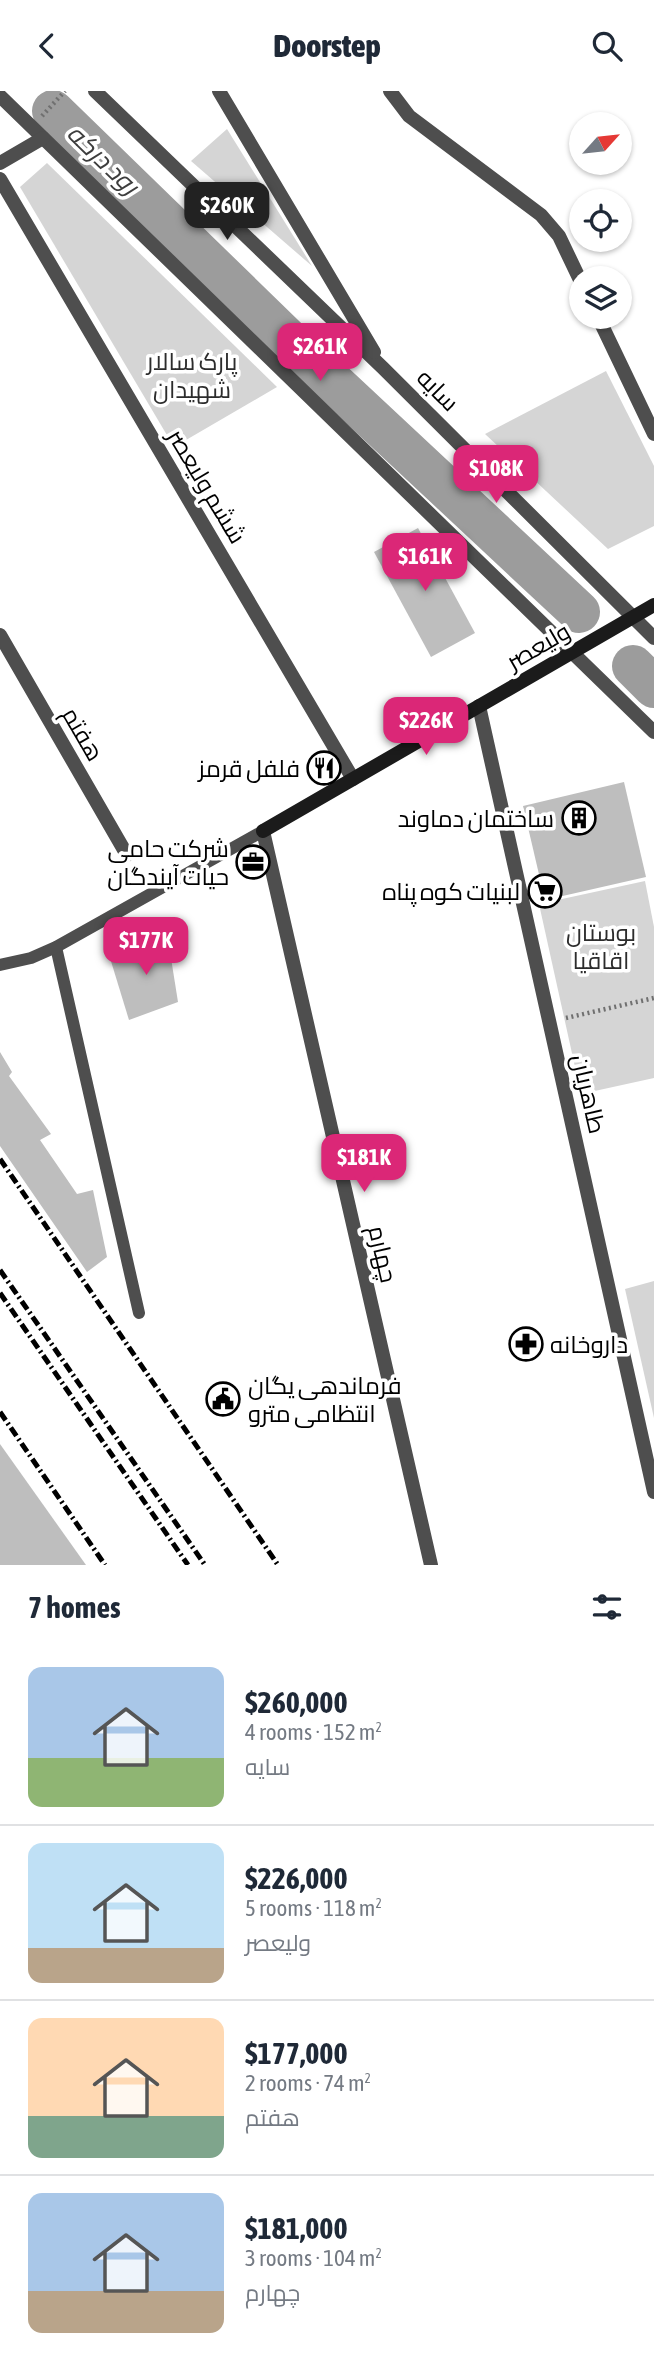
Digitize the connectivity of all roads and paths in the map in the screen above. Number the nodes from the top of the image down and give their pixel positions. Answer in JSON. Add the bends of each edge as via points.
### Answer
{"nodes":[{"id":1,"x":65,"y":91,"type":"edge"},
{"id":2,"x":94,"y":91,"type":"edge"},
{"id":3,"x":219,"y":91,"type":"edge"},
{"id":4,"x":390,"y":91,"type":"edge"},
{"id":5,"x":0,"y":96,"type":"edge"},
{"id":6,"x":32,"y":127,"type":"junction"},
{"id":7,"x":43,"y":138,"type":"junction"},
{"id":8,"x":0,"y":163,"type":"edge"},
{"id":9,"x":0,"y":179,"type":"edge"},
{"id":10,"x":573,"y":266,"type":"edge"},
{"id":11,"x":604,"y":329,"type":"edge"},
{"id":12,"x":383,"y":368,"type":"junction"},
{"id":13,"x":654,"y":434,"type":"edge"},
{"id":14,"x":654,"y":605,"type":"edge"},
{"id":15,"x":633,"y":617,"type":"junction"},
{"id":16,"x":0,"y":635,"type":"edge"},
{"id":17,"x":654,"y":638,"type":"edge"},
{"id":18,"x":572,"y":652,"type":"junction"},
{"id":19,"x":479,"y":706,"type":"junction"},
{"id":20,"x":654,"y":732,"type":"edge"},
{"id":21,"x":353,"y":779,"type":"junction"},
{"id":22,"x":263,"y":831,"type":"junction"},
{"id":23,"x":127,"y":855,"type":"dead end"},
{"id":24,"x":56,"y":947,"type":"junction"},
{"id":25,"x":0,"y":965,"type":"edge"},
{"id":26,"x":654,"y":998,"type":"edge"},
{"id":27,"x":549,"y":1022,"type":"junction"},
{"id":28,"x":139,"y":1313,"type":"dead end"},
{"id":29,"x":654,"y":1492,"type":"edge"},
{"id":30,"x":431,"y":1565,"type":"edge"}],
"edges":[{"from":1,"to":6,"type":"path"},
{"from":2,"to":12,"type":"street","name":"سایه"},
{"from":3,"to":12,"type":"street"},
{"from":4,"to":10,"type":"street","via":[[409,115],[541,215],[559,236]]},
{"from":5,"to":6,"type":"street"},
{"from":6,"to":7,"type":"street"},
{"from":7,"to":8,"type":"street"},
{"from":7,"to":18,"type":"street"},
{"from":9,"to":21,"type":"street","name":"ششم ولیعصر"},
{"from":11,"to":13,"type":"street"},
{"from":12,"to":15,"type":"street","name":"سایه"},
{"from":14,"to":15,"type":"main road","name":"ولیعصر"},
{"from":15,"to":17,"type":"street","name":"سایه"},
{"from":15,"to":18,"type":"main road","name":"ولیعصر"},
{"from":16,"to":23,"type":"street","name":"هفتم"},
{"from":18,"to":19,"type":"main road","name":"ولیعصر"},
{"from":18,"to":20,"type":"street"},
{"from":19,"to":21,"type":"main road","name":"ولیعصر"},
{"from":19,"to":27,"type":"street","name":"طاهریان"},
{"from":21,"to":22,"type":"main road","name":"ولیعصر"},
{"from":22,"to":24,"type":"lane"},
{"from":22,"to":30,"type":"street","name":"چهارم"},
{"from":24,"to":25,"type":"lane"},
{"from":24,"to":28,"type":"lane"},
{"from":26,"to":27,"type":"path"},
{"from":27,"to":29,"type":"street","name":"طاهریان"}]}
